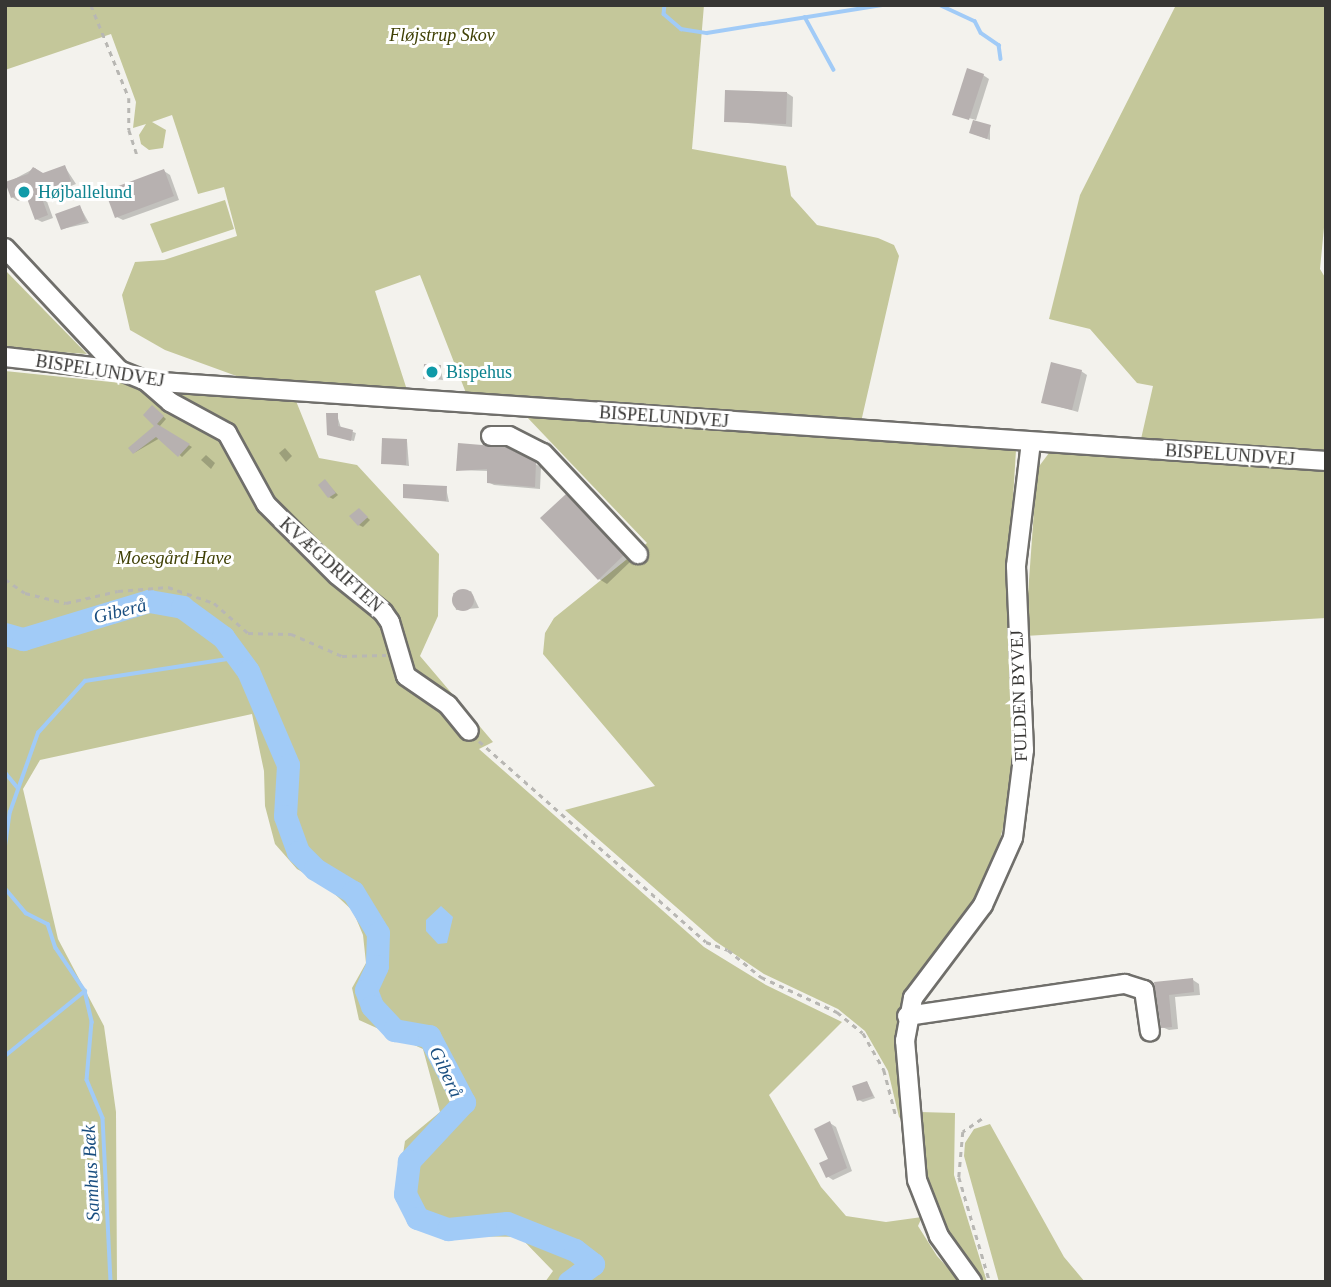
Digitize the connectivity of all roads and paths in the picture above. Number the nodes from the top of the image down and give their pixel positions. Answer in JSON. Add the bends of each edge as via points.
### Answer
{"nodes":[{"id":1,"x":92,"y":5,"type":"edge"},
{"id":2,"x":137,"y":155,"type":"dead end"},
{"id":3,"x":5,"y":248,"type":"edge"},
{"id":4,"x":5,"y":357,"type":"edge"},
{"id":5,"x":119,"y":370,"type":"junction"},
{"id":6,"x":146,"y":381,"type":"junction"},
{"id":7,"x":491,"y":436,"type":"dead end"},
{"id":8,"x":1031,"y":442,"type":"junction"},
{"id":9,"x":1326,"y":461,"type":"edge"},
{"id":10,"x":638,"y":554,"type":"dead end"},
{"id":11,"x":5,"y":579,"type":"edge"},
{"id":12,"x":397,"y":653,"type":"junction"},
{"id":13,"x":469,"y":731,"type":"joint"},
{"id":14,"x":907,"y":1016,"type":"junction"},
{"id":15,"x":1150,"y":1032,"type":"dead end"},
{"id":16,"x":982,"y":1119,"type":"dead end"},
{"id":17,"x":911,"y":1135,"type":"junction"},
{"id":18,"x":972,"y":1282,"type":"edge"},
{"id":19,"x":990,"y":1282,"type":"edge"}],
"edges":[{"from":1,"to":2,"type":"path","via":[[130,98],[129,130]]},
{"from":3,"to":5,"type":"street"},
{"from":4,"to":5,"type":"street","name":"BISPELUNDVEJ"},
{"from":5,"to":6,"type":"street","name":"BISPELUNDVEJ"},
{"from":6,"to":8,"type":"street","name":"BISPELUNDVEJ"},
{"from":6,"to":12,"type":"street","name":"KVÆGDRIFTEN","via":[[170,402],[227,433],[266,504],[337,575],[383,612]]},
{"from":7,"to":10,"type":"street","via":[[509,436],[543,453]]},
{"from":8,"to":9,"type":"street","name":"BISPELUNDVEJ"},
{"from":8,"to":14,"type":"street","name":"FULDEN BYVEJ","via":[[1016,566],[1024,750],[1013,838],[983,905],[922,982]]},
{"from":11,"to":12,"type":"path","via":[[24,593],[66,603],[118,591],[168,587],[214,603],[248,633],[291,634],[342,656]]},
{"from":12,"to":13,"type":"street","name":"KVÆGDRIFTEN","via":[[412,683],[448,705]]},
{"from":13,"to":17,"type":"path","via":[[706,942],[728,950],[761,977],[837,1012],[863,1033],[884,1070],[898,1122]]},
{"from":14,"to":15,"type":"street","via":[[1125,984],[1144,990]]},
{"from":14,"to":17,"type":"street","name":"FULDEN BYVEJ"},
{"from":16,"to":19,"type":"path","via":[[963,1132],[959,1177]]},
{"from":17,"to":18,"type":"street","name":"FULDEN BYVEJ","via":[[926,1205],[939,1236]]}]}
